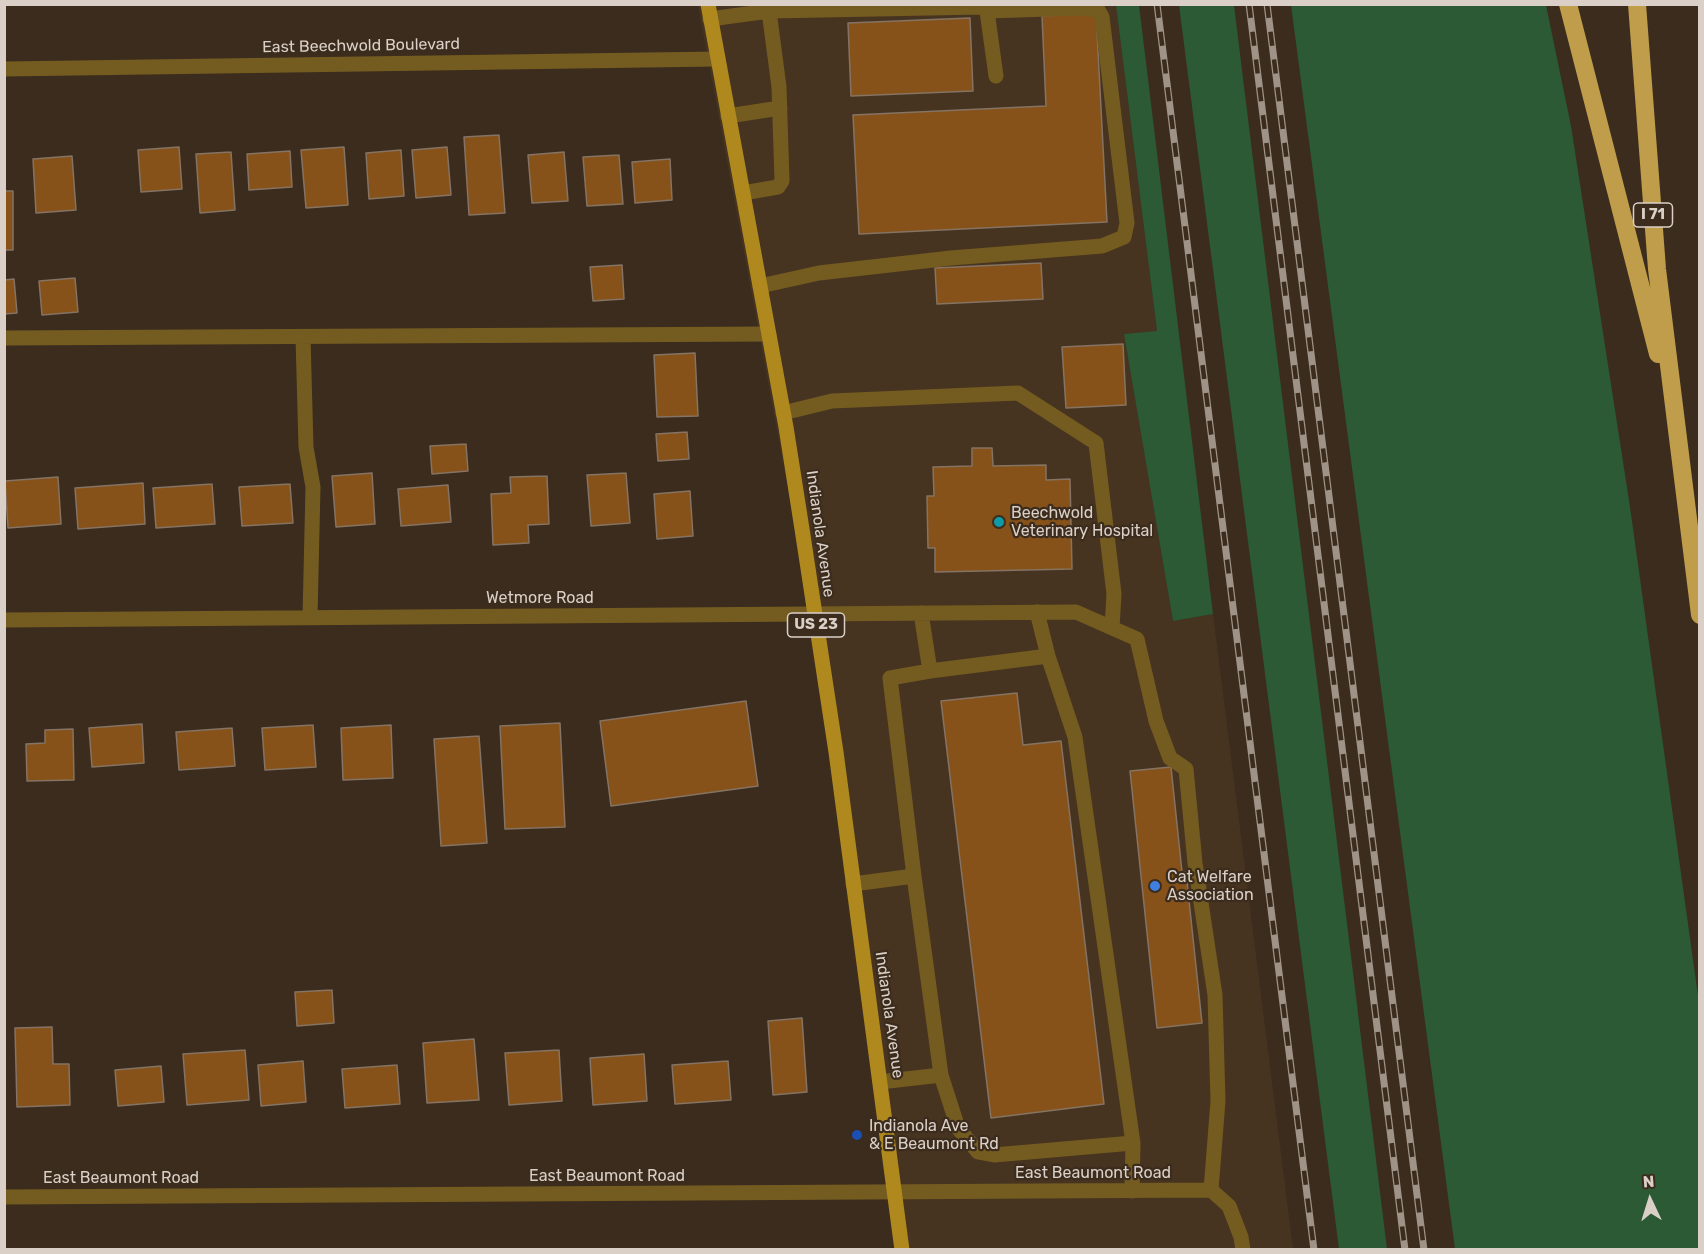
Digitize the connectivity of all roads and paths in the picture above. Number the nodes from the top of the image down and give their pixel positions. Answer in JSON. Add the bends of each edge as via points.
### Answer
{"nodes":[{"id":1,"x":1568,"y":4,"type":"edge"},
{"id":2,"x":1637,"y":4,"type":"edge"},
{"id":3,"x":769,"y":8,"type":"edge"},
{"id":4,"x":987,"y":11,"type":"junction"},
{"id":5,"x":709,"y":12,"type":"edge"},
{"id":6,"x":718,"y":59,"type":"junction"},
{"id":7,"x":4,"y":69,"type":"edge"},
{"id":8,"x":996,"y":76,"type":"dead end"},
{"id":9,"x":780,"y":108,"type":"junction"},
{"id":10,"x":728,"y":116,"type":"junction"},
{"id":11,"x":743,"y":193,"type":"junction"},
{"id":12,"x":760,"y":286,"type":"junction"},
{"id":13,"x":769,"y":334,"type":"junction"},
{"id":14,"x":303,"y":337,"type":"junction"},
{"id":15,"x":4,"y":338,"type":"edge"},
{"id":16,"x":783,"y":414,"type":"junction"},
{"id":17,"x":1677,"y":425,"type":"junction"},
{"id":18,"x":1037,"y":612,"type":"junction"},
{"id":19,"x":814,"y":613,"type":"junction"},
{"id":20,"x":921,"y":613,"type":"junction"},
{"id":21,"x":1700,"y":615,"type":"edge"},
{"id":22,"x":310,"y":617,"type":"junction"},
{"id":23,"x":4,"y":620,"type":"edge"},
{"id":24,"x":1112,"y":628,"type":"junction"},
{"id":25,"x":1048,"y":656,"type":"junction"},
{"id":26,"x":930,"y":670,"type":"junction"},
{"id":27,"x":914,"y":876,"type":"junction"},
{"id":28,"x":853,"y":884,"type":"junction"},
{"id":29,"x":941,"y":1075,"type":"junction"},
{"id":30,"x":880,"y":1082,"type":"junction"},
{"id":31,"x":1133,"y":1143,"type":"junction"},
{"id":32,"x":1211,"y":1190,"type":"junction"},
{"id":33,"x":1132,"y":1191,"type":"junction"},
{"id":34,"x":894,"y":1192,"type":"junction"},
{"id":35,"x":4,"y":1197,"type":"edge"},
{"id":36,"x":902,"y":1250,"type":"edge"},
{"id":37,"x":1243,"y":1250,"type":"edge"}],
"edges":[{"from":1,"to":17,"type":"highway"},
{"from":2,"to":17,"type":"highway","number":"I 71","via":[[1657,269]]},
{"from":3,"to":4,"type":"street","via":[[982,7]]},
{"from":3,"to":5,"type":"street"},
{"from":3,"to":9,"type":"street"},
{"from":4,"to":8,"type":"street"},
{"from":4,"to":12,"type":"street","via":[[1098,10],[1102,17],[1127,223],[1124,237],[1102,246],[819,273]]},
{"from":5,"to":6,"type":"main road","name":"Indianola Avenue","number":"US 23"},
{"from":6,"to":7,"type":"street","name":"East Beechwold Boulevard"},
{"from":6,"to":10,"type":"main road","name":"Indianola Avenue","number":"US 23"},
{"from":9,"to":10,"type":"street"},
{"from":9,"to":11,"type":"street","via":[[782,181],[778,187]]},
{"from":10,"to":11,"type":"main road","name":"Indianola Avenue","number":"US 23"},
{"from":11,"to":12,"type":"main road","name":"Indianola Avenue","number":"US 23"},
{"from":12,"to":13,"type":"main road","name":"Indianola Avenue","number":"US 23"},
{"from":13,"to":14,"type":"street"},
{"from":13,"to":16,"type":"main road","name":"Indianola Avenue","number":"US 23"},
{"from":14,"to":15,"type":"street"},
{"from":14,"to":22,"type":"street","via":[[306,447],[313,487]]},
{"from":16,"to":19,"type":"main road","name":"Indianola Avenue","number":"US 23"},
{"from":16,"to":24,"type":"street","via":[[832,401],[1018,393],[1096,443],[1114,594]]},
{"from":17,"to":21,"type":"highway","number":"I 71"},
{"from":18,"to":20,"type":"street","name":"Wetmore Road"},
{"from":18,"to":24,"type":"street","name":"Wetmore Road","via":[[1076,612]]},
{"from":18,"to":25,"type":"street"},
{"from":19,"to":20,"type":"street","name":"Wetmore Road"},
{"from":19,"to":22,"type":"street","name":"Wetmore Road"},
{"from":19,"to":28,"type":"main road","name":"Indianola Avenue","number":"US 23"},
{"from":20,"to":26,"type":"street"},
{"from":22,"to":23,"type":"street","name":"Wetmore Road"},
{"from":24,"to":32,"type":"street","via":[[1137,639],[1156,722],[1170,758],[1186,769],[1195,863],[1215,995],[1218,1101]]},
{"from":25,"to":26,"type":"street"},
{"from":25,"to":31,"type":"street","via":[[1076,737]]},
{"from":26,"to":27,"type":"street","via":[[890,678]]},
{"from":27,"to":28,"type":"street"},
{"from":27,"to":29,"type":"street"},
{"from":28,"to":30,"type":"main road","name":"Indianola Avenue","number":"US 23"},
{"from":29,"to":30,"type":"street"},
{"from":29,"to":31,"type":"street","via":[[958,1128],[978,1152],[994,1155]]},
{"from":30,"to":34,"type":"main road","name":"Indianola Avenue","number":"US 23"},
{"from":31,"to":33,"type":"street"},
{"from":32,"to":33,"type":"street","name":"East Beaumont Road"},
{"from":32,"to":37,"type":"street","via":[[1229,1206]]},
{"from":33,"to":34,"type":"street","name":"East Beaumont Road"},
{"from":34,"to":35,"type":"street","name":"East Beaumont Road"},
{"from":34,"to":36,"type":"main road","name":"Indianola Avenue","number":"US 23"}]}
